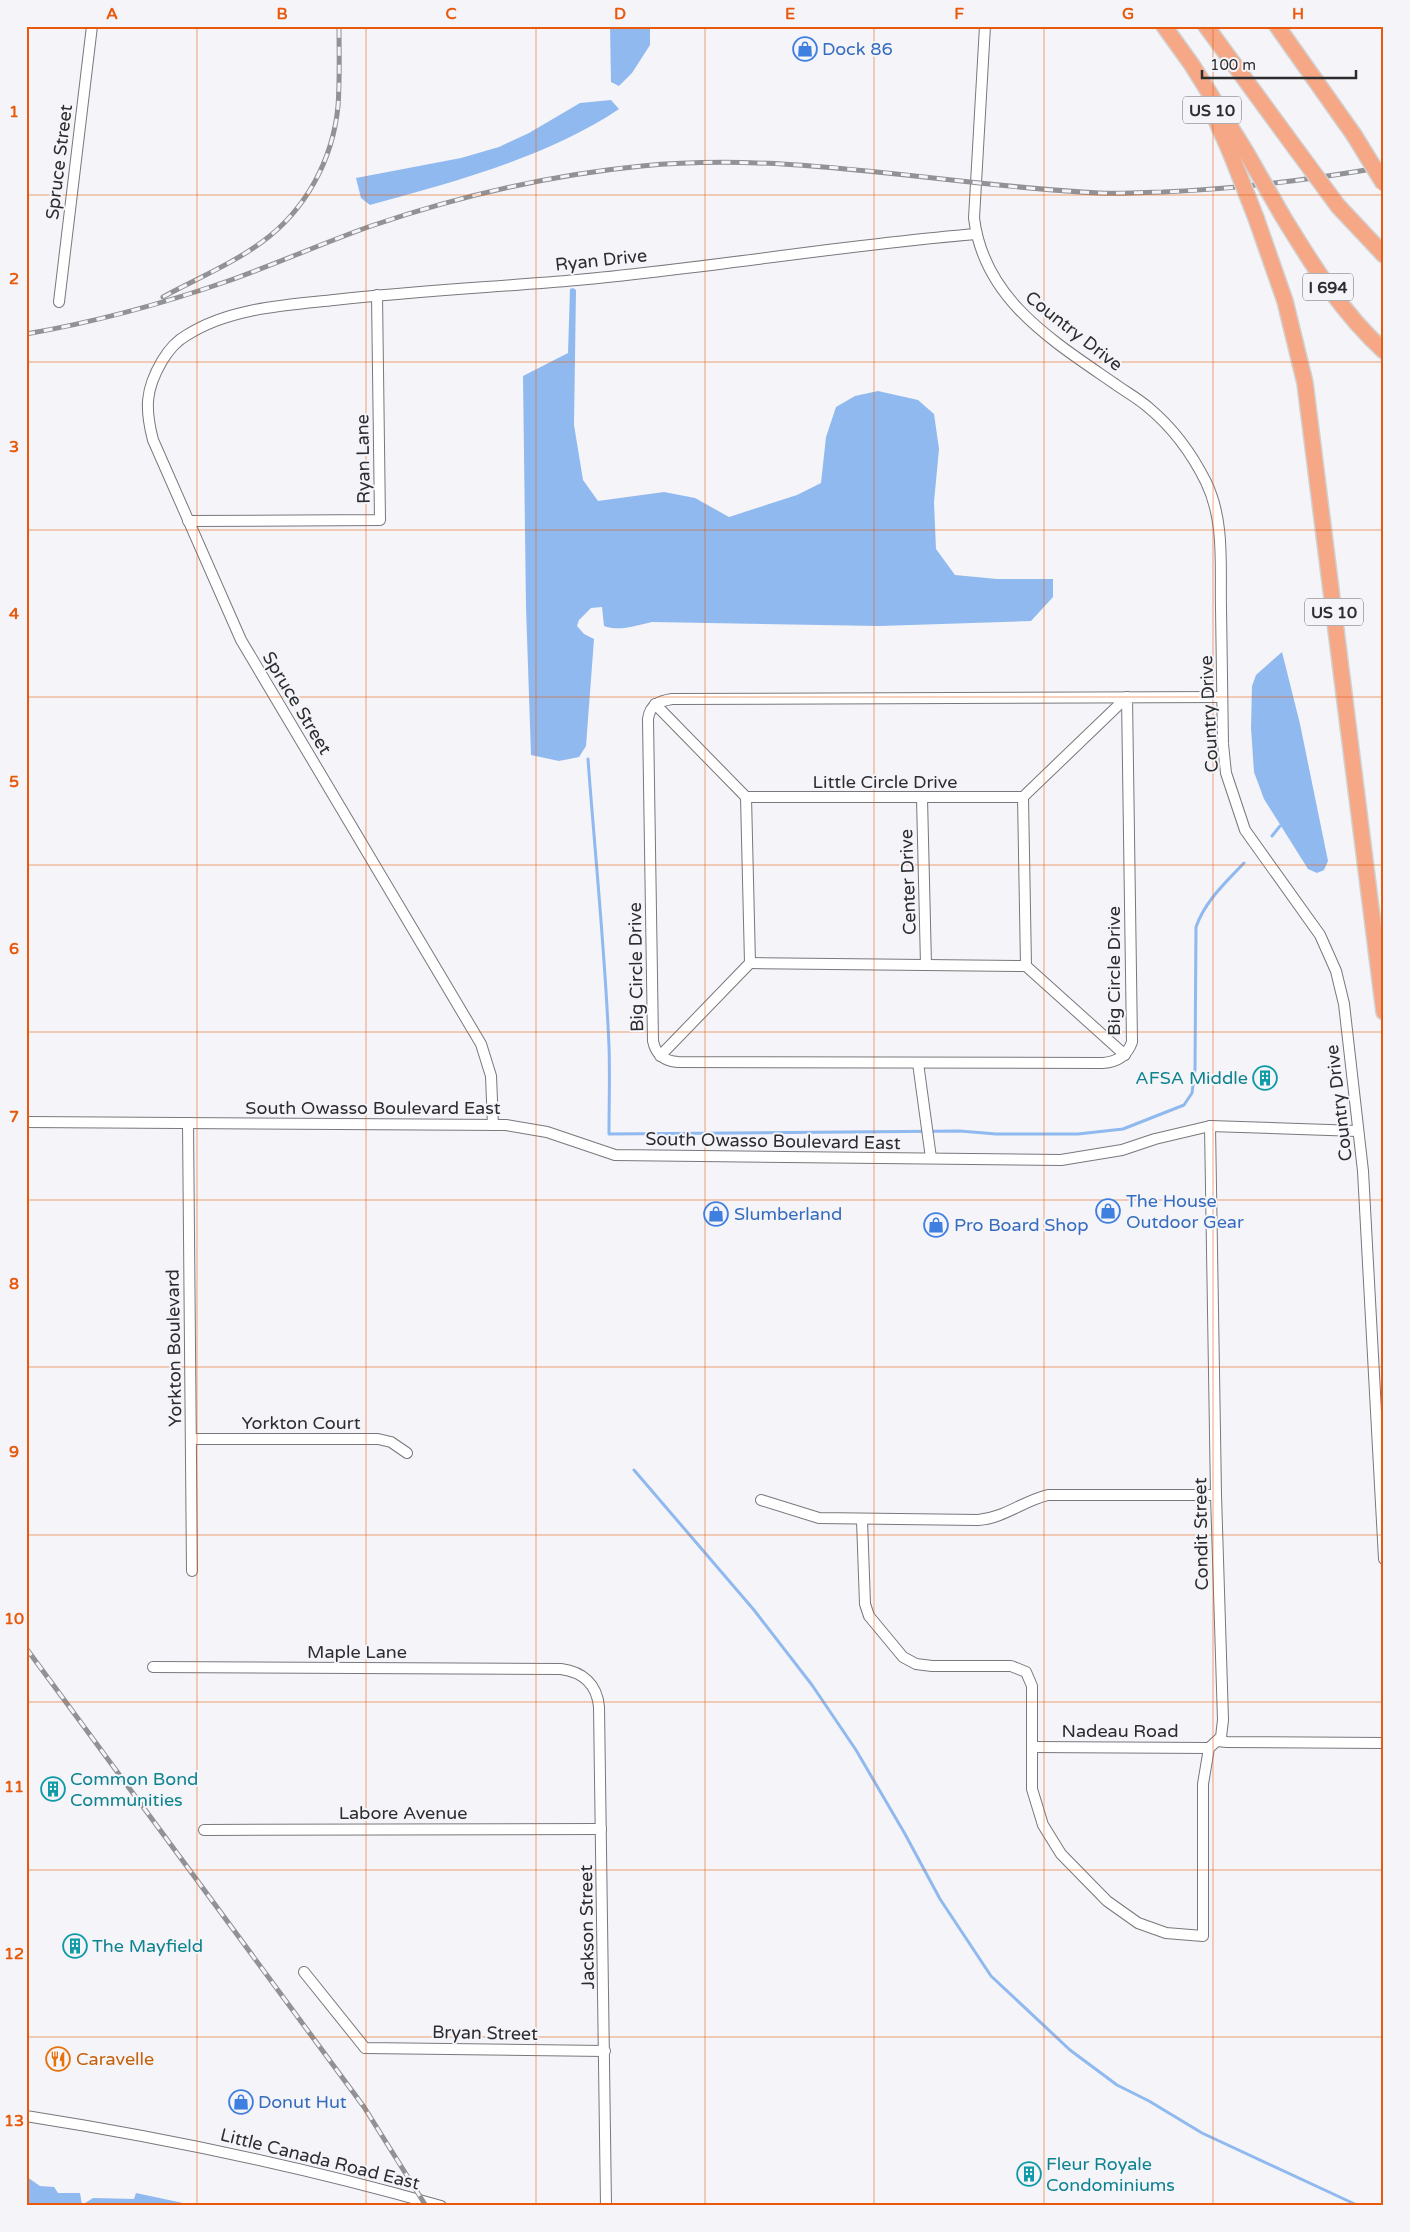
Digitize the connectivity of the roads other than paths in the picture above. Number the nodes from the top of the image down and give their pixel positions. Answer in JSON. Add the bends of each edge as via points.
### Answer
{"nodes":[{"id":1,"x":92,"y":26,"type":"edge"},
{"id":2,"x":985,"y":26,"type":"edge"},
{"id":3,"x":1164,"y":26,"type":"edge"},
{"id":4,"x":1206,"y":26,"type":"edge"},
{"id":5,"x":1277,"y":26,"type":"edge"},
{"id":6,"x":1192,"y":65,"type":"junction"},
{"id":7,"x":1384,"y":184,"type":"edge"},
{"id":8,"x":976,"y":234,"type":"junction"},
{"id":9,"x":1384,"y":255,"type":"edge"},
{"id":10,"x":376,"y":295,"type":"junction"},
{"id":11,"x":59,"y":302,"type":"dead end"},
{"id":12,"x":231,"y":317,"type":"joint"},
{"id":13,"x":1384,"y":351,"type":"edge"},
{"id":14,"x":188,"y":522,"type":"junction"},
{"id":15,"x":1222,"y":697,"type":"junction"},
{"id":16,"x":1127,"y":698,"type":"junction"},
{"id":17,"x":655,"y":704,"type":"junction"},
{"id":18,"x":746,"y":797,"type":"junction"},
{"id":19,"x":1023,"y":797,"type":"junction"},
{"id":20,"x":922,"y":798,"type":"junction"},
{"id":21,"x":750,"y":963,"type":"junction"},
{"id":22,"x":926,"y":964,"type":"junction"},
{"id":23,"x":1026,"y":966,"type":"junction"},
{"id":24,"x":1384,"y":1012,"type":"edge"},
{"id":25,"x":1125,"y":1055,"type":"junction"},
{"id":26,"x":660,"y":1056,"type":"junction"},
{"id":27,"x":918,"y":1063,"type":"junction"},
{"id":28,"x":26,"y":1122,"type":"edge"},
{"id":29,"x":188,"y":1123,"type":"junction"},
{"id":30,"x":493,"y":1125,"type":"junction"},
{"id":31,"x":1210,"y":1126,"type":"junction"},
{"id":32,"x":1358,"y":1131,"type":"junction"},
{"id":33,"x":931,"y":1158,"type":"junction"},
{"id":34,"x":192,"y":1439,"type":"junction"},
{"id":35,"x":407,"y":1453,"type":"dead end"},
{"id":36,"x":1216,"y":1495,"type":"junction"},
{"id":37,"x":761,"y":1500,"type":"dead end"},
{"id":38,"x":862,"y":1520,"type":"junction"},
{"id":39,"x":1384,"y":1559,"type":"edge"},
{"id":40,"x":192,"y":1571,"type":"dead end"},
{"id":41,"x":152,"y":1667,"type":"dead end"},
{"id":42,"x":561,"y":1669,"type":"joint"},
{"id":43,"x":1217,"y":1741,"type":"junction"},
{"id":44,"x":1384,"y":1743,"type":"edge"},
{"id":45,"x":1032,"y":1747,"type":"junction"},
{"id":46,"x":1209,"y":1748,"type":"junction"},
{"id":47,"x":601,"y":1829,"type":"junction"},
{"id":48,"x":204,"y":1830,"type":"dead end"},
{"id":49,"x":304,"y":1972,"type":"dead end"},
{"id":50,"x":605,"y":2051,"type":"junction"},
{"id":51,"x":26,"y":2116,"type":"edge"},
{"id":52,"x":440,"y":2206,"type":"edge"},
{"id":53,"x":606,"y":2206,"type":"edge"}],
"edges":[{"from":1,"to":11,"type":"street","name":"Spruce Street"},
{"from":2,"to":8,"type":"street","name":"Country Drive","via":[[974,182]]},
{"from":3,"to":6,"type":"highway","number":"I 694"},
{"from":4,"to":9,"type":"highway","bridge":true,"via":[[1338,206]]},
{"from":5,"to":7,"type":"highway","bridge":true,"via":[[1354,135]]},
{"from":6,"to":13,"type":"highway","number":"I 694","bridge":true,"via":[[1314,268],[1346,313]]},
{"from":6,"to":24,"type":"highway","number":"US 10","bridge":true,"via":[[1256,218],[1285,301],[1305,383]]},
{"from":8,"to":10,"type":"street","name":"Ryan Drive","via":[[579,279]]},
{"from":8,"to":15,"type":"street","name":"Country Drive","via":[[996,283],[1022,315],[1153,412],[1180,441],[1206,483],[1216,506],[1220,541]]},
{"from":10,"to":12,"type":"street","name":"Ryan Drive","via":[[286,305]]},
{"from":10,"to":14,"type":"street","name":"Ryan Lane","via":[[380,520]]},
{"from":12,"to":14,"type":"street","name":"Spruce Street","via":[[187,335],[175,344],[150,382],[147,401],[153,440]]},
{"from":14,"to":30,"type":"street","name":"Spruce Street","via":[[241,640],[481,1044],[491,1076]]},
{"from":15,"to":16,"type":"street"},
{"from":15,"to":32,"type":"street","name":"Country Drive","via":[[1226,773],[1245,830],[1320,936],[1336,971],[1344,1004]]},
{"from":16,"to":17,"type":"street","via":[[672,699]]},
{"from":16,"to":19,"type":"street"},
{"from":16,"to":25,"type":"street","name":"Big Circle Drive","via":[[1132,1042]]},
{"from":17,"to":18,"type":"street"},
{"from":17,"to":26,"type":"street","name":"Big Circle Drive","via":[[649,712],[648,728],[653,1041]]},
{"from":18,"to":20,"type":"street","name":"Little Circle Drive"},
{"from":18,"to":21,"type":"street"},
{"from":19,"to":20,"type":"street","name":"Little Circle Drive"},
{"from":19,"to":23,"type":"street"},
{"from":20,"to":22,"type":"street","name":"Center Drive"},
{"from":21,"to":22,"type":"street"},
{"from":21,"to":26,"type":"street"},
{"from":22,"to":23,"type":"street"},
{"from":23,"to":25,"type":"street"},
{"from":25,"to":27,"type":"street","name":"Big Circle Drive","via":[[1103,1063]]},
{"from":26,"to":27,"type":"street","name":"Big Circle Drive","via":[[678,1062]]},
{"from":27,"to":33,"type":"street"},
{"from":28,"to":29,"type":"street","name":"South Owasso Boulevard East"},
{"from":29,"to":30,"type":"street","name":"South Owasso Boulevard East"},
{"from":29,"to":34,"type":"street","name":"Yorkton Boulevard"},
{"from":30,"to":33,"type":"street","name":"South Owasso Boulevard East","via":[[538,1130],[615,1155]]},
{"from":31,"to":32,"type":"street","name":"South Owasso Boulevard East"},
{"from":31,"to":33,"type":"street","name":"South Owasso Boulevard East","via":[[1122,1150],[1069,1159]]},
{"from":31,"to":36,"type":"street","name":"Condit Street"},
{"from":32,"to":39,"type":"street","name":"Country Drive"},
{"from":34,"to":35,"type":"street","name":"Yorkton Court","via":[[378,1439],[391,1442]]},
{"from":34,"to":40,"type":"street","name":"Yorkton Boulevard"},
{"from":36,"to":38,"type":"street","via":[[1048,1495],[989,1519]]},
{"from":36,"to":43,"type":"street","name":"Condit Street","via":[[1223,1720],[1221,1737]]},
{"from":37,"to":38,"type":"street","via":[[818,1518]]},
{"from":38,"to":45,"type":"street","via":[[863,1591],[869,1616],[904,1657],[916,1664],[1011,1666],[1026,1672],[1032,1686]]},
{"from":41,"to":42,"type":"street","name":"Maple Lane"},
{"from":42,"to":47,"type":"street","name":"Jackson Street","via":[[572,1670],[588,1680],[599,1700]]},
{"from":43,"to":44,"type":"street"},
{"from":43,"to":46,"type":"street"},
{"from":45,"to":46,"type":"street","name":"Nadeau Road"},
{"from":45,"to":46,"type":"street","via":[[1032,1789],[1036,1807],[1050,1838],[1076,1871],[1122,1913],[1138,1923],[1166,1933],[1203,1936],[1203,1784]]},
{"from":47,"to":48,"type":"street","name":"Labore Avenue"},
{"from":47,"to":50,"type":"street","name":"Jackson Street"},
{"from":49,"to":50,"type":"street","name":"Bryan Street","via":[[365,2048]]},
{"from":50,"to":53,"type":"street","name":"Jackson Street"},
{"from":51,"to":52,"type":"street","name":"Little Canada Road East","via":[[191,2144],[274,2162]]}]}
